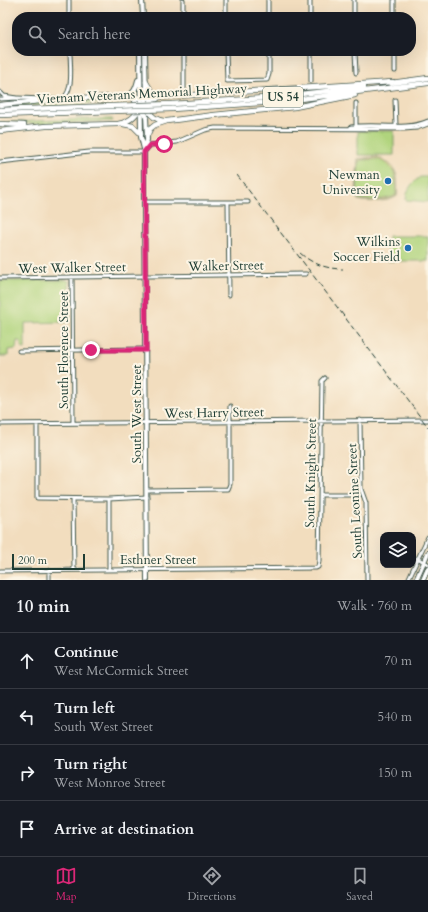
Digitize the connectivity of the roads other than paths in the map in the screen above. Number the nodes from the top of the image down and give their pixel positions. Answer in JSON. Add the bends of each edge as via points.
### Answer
{"nodes":[{"id":1,"x":69,"y":0,"type":"edge"},
{"id":2,"x":142,"y":0,"type":"edge"},
{"id":3,"x":183,"y":0,"type":"edge"},
{"id":4,"x":226,"y":0,"type":"edge"},
{"id":5,"x":268,"y":0,"type":"edge"},
{"id":6,"x":310,"y":0,"type":"edge"},
{"id":7,"x":354,"y":0,"type":"edge"},
{"id":8,"x":394,"y":0,"type":"edge"},
{"id":9,"x":69,"y":12,"type":"edge"},
{"id":10,"x":143,"y":12,"type":"edge"},
{"id":11,"x":183,"y":12,"type":"edge"},
{"id":12,"x":226,"y":12,"type":"edge"},
{"id":13,"x":268,"y":12,"type":"edge"},
{"id":14,"x":310,"y":12,"type":"edge"},
{"id":15,"x":354,"y":12,"type":"edge"},
{"id":16,"x":394,"y":12,"type":"edge"},
{"id":17,"x":70,"y":56,"type":"edge"},
{"id":18,"x":140,"y":56,"type":"edge"},
{"id":19,"x":145,"y":56,"type":"edge"},
{"id":20,"x":184,"y":56,"type":"edge"},
{"id":21,"x":226,"y":56,"type":"edge"},
{"id":22,"x":268,"y":56,"type":"edge"},
{"id":23,"x":311,"y":56,"type":"edge"},
{"id":24,"x":355,"y":56,"type":"edge"},
{"id":25,"x":395,"y":56,"type":"edge"},
{"id":26,"x":395,"y":71,"type":"dead end"},
{"id":27,"x":140,"y":72,"type":"junction"},
{"id":28,"x":356,"y":73,"type":"dead end"},
{"id":29,"x":428,"y":78,"type":"edge"},
{"id":30,"x":311,"y":81,"type":"dead end"},
{"id":31,"x":146,"y":82,"type":"junction"},
{"id":32,"x":393,"y":82,"type":"junction"},
{"id":33,"x":428,"y":83,"type":"edge"},
{"id":34,"x":70,"y":89,"type":"junction"},
{"id":35,"x":371,"y":90,"type":"junction"},
{"id":36,"x":0,"y":92,"type":"edge"},
{"id":37,"x":184,"y":95,"type":"junction"},
{"id":38,"x":173,"y":96,"type":"junction"},
{"id":39,"x":123,"y":97,"type":"junction"},
{"id":40,"x":164,"y":97,"type":"junction"},
{"id":41,"x":18,"y":98,"type":"junction"},
{"id":42,"x":78,"y":98,"type":"junction"},
{"id":43,"x":146,"y":98,"type":"junction"},
{"id":44,"x":0,"y":99,"type":"edge"},
{"id":45,"x":55,"y":99,"type":"junction"},
{"id":46,"x":62,"y":99,"type":"junction"},
{"id":47,"x":152,"y":100,"type":"junction"},
{"id":48,"x":396,"y":100,"type":"dead end"},
{"id":49,"x":356,"y":103,"type":"dead end"},
{"id":50,"x":0,"y":105,"type":"edge"},
{"id":51,"x":141,"y":106,"type":"junction"},
{"id":52,"x":172,"y":106,"type":"junction"},
{"id":53,"x":113,"y":109,"type":"junction"},
{"id":54,"x":0,"y":110,"type":"edge"},
{"id":55,"x":0,"y":116,"type":"edge"},
{"id":56,"x":149,"y":116,"type":"junction"},
{"id":57,"x":167,"y":121,"type":"junction"},
{"id":58,"x":428,"y":121,"type":"edge"},
{"id":59,"x":0,"y":124,"type":"edge"},
{"id":60,"x":118,"y":124,"type":"junction"},
{"id":61,"x":428,"y":124,"type":"edge"},
{"id":62,"x":46,"y":126,"type":"junction"},
{"id":63,"x":356,"y":126,"type":"junction"},
{"id":64,"x":396,"y":126,"type":"junction"},
{"id":65,"x":345,"y":128,"type":"junction"},
{"id":66,"x":0,"y":130,"type":"edge"},
{"id":67,"x":141,"y":134,"type":"junction"},
{"id":68,"x":147,"y":136,"type":"junction"},
{"id":69,"x":144,"y":152,"type":"junction"},
{"id":70,"x":0,"y":162,"type":"edge"},
{"id":71,"x":144,"y":202,"type":"junction"},
{"id":72,"x":228,"y":202,"type":"junction"},
{"id":73,"x":248,"y":202,"type":"dead end"},
{"id":74,"x":306,"y":274,"type":"dead end"},
{"id":75,"x":229,"y":275,"type":"junction"},
{"id":76,"x":145,"y":276,"type":"junction"},
{"id":77,"x":72,"y":277,"type":"junction"},
{"id":78,"x":0,"y":278,"type":"edge"},
{"id":79,"x":229,"y":295,"type":"dead end"},
{"id":80,"x":73,"y":350,"type":"junction"},
{"id":81,"x":146,"y":350,"type":"junction"},
{"id":82,"x":19,"y":351,"type":"dead end"},
{"id":83,"x":325,"y":378,"type":"dead end"},
{"id":84,"x":230,"y":406,"type":"dead end"},
{"id":85,"x":322,"y":420,"type":"junction"},
{"id":86,"x":360,"y":420,"type":"junction"},
{"id":87,"x":428,"y":420,"type":"edge"},
{"id":88,"x":230,"y":421,"type":"junction"},
{"id":89,"x":73,"y":423,"type":"junction"},
{"id":90,"x":147,"y":423,"type":"junction"},
{"id":91,"x":0,"y":424,"type":"edge"},
{"id":92,"x":37,"y":424,"type":"junction"},
{"id":93,"x":147,"y":490,"type":"junction"},
{"id":94,"x":321,"y":495,"type":"junction"},
{"id":95,"x":359,"y":495,"type":"dead end"},
{"id":96,"x":147,"y":497,"type":"junction"},
{"id":97,"x":73,"y":499,"type":"junction"},
{"id":98,"x":109,"y":499,"type":"junction"},
{"id":99,"x":428,"y":537,"type":"edge"},
{"id":100,"x":428,"y":553,"type":"edge"},
{"id":101,"x":417,"y":558,"type":"junction"},
{"id":102,"x":426,"y":563,"type":"edge"},
{"id":103,"x":316,"y":568,"type":"joint"},
{"id":104,"x":428,"y":568,"type":"edge"},
{"id":105,"x":109,"y":569,"type":"junction"},
{"id":106,"x":147,"y":569,"type":"junction"},
{"id":107,"x":49,"y":570,"type":"junction"},
{"id":108,"x":74,"y":570,"type":"junction"},
{"id":109,"x":0,"y":571,"type":"edge"},
{"id":110,"x":49,"y":580,"type":"edge"},
{"id":111,"x":147,"y":580,"type":"edge"},
{"id":112,"x":367,"y":580,"type":"edge"},
{"id":113,"x":408,"y":580,"type":"edge"},
{"id":114,"x":416,"y":580,"type":"edge"},
{"id":115,"x":423,"y":580,"type":"edge"}],
"edges":[{"from":1,"to":9,"type":"street"},
{"from":2,"to":10,"type":"main road"},
{"from":3,"to":11,"type":"street"},
{"from":4,"to":12,"type":"street"},
{"from":5,"to":13,"type":"street"},
{"from":6,"to":14,"type":"street"},
{"from":7,"to":15,"type":"street"},
{"from":8,"to":16,"type":"street"},
{"from":17,"to":34,"type":"street"},
{"from":18,"to":27,"type":"main road","name":"South West Street"},
{"from":19,"to":31,"type":"main road"},
{"from":20,"to":37,"type":"street"},
{"from":21,"to":22,"type":"street","via":[[227,81],[267,80]]},
{"from":23,"to":30,"type":"street"},
{"from":24,"to":28,"type":"street"},
{"from":25,"to":26,"type":"street"},
{"from":27,"to":39,"type":"main road","via":[[134,91],[130,96]]},
{"from":27,"to":51,"type":"main road","name":"South West Street"},
{"from":29,"to":32,"type":"highway","name":"Vietnam Veterans Memorial Highway","number":"US 54"},
{"from":31,"to":38,"type":"highway","via":[[150,90],[158,96]]},
{"from":31,"to":43,"type":"main road"},
{"from":32,"to":37,"type":"highway"},
{"from":32,"to":52,"type":"highway","name":"Vietnam Veterans Memorial Highway","number":"US 54"},
{"from":33,"to":35,"type":"highway","name":"Vietnam Veterans Memorial Highway","number":"US 54"},
{"from":34,"to":42,"type":"street"},
{"from":34,"to":46,"type":"street"},
{"from":35,"to":52,"type":"highway","name":"Vietnam Veterans Memorial Highway","number":"US 54","via":[[270,103]]},
{"from":35,"to":57,"type":"highway","via":[[305,106]]},
{"from":36,"to":41,"type":"street","via":[[4,96]]},
{"from":37,"to":38,"type":"highway"},
{"from":38,"to":40,"type":"highway"},
{"from":39,"to":42,"type":"highway"},
{"from":39,"to":51,"type":"highway"},
{"from":40,"to":43,"type":"highway"},
{"from":40,"to":47,"type":"highway"},
{"from":41,"to":44,"type":"street"},
{"from":41,"to":45,"type":"street"},
{"from":42,"to":46,"type":"highway"},
{"from":43,"to":51,"type":"highway"},
{"from":45,"to":46,"type":"highway"},
{"from":45,"to":50,"type":"highway"},
{"from":47,"to":51,"type":"highway"},
{"from":47,"to":56,"type":"highway","via":[[148,108]]},
{"from":48,"to":64,"type":"street"},
{"from":49,"to":63,"type":"street"},
{"from":51,"to":56,"type":"highway"},
{"from":51,"to":60,"type":"highway","via":[[129,121]]},
{"from":51,"to":67,"type":"main road","name":"South West Street"},
{"from":52,"to":53,"type":"highway","name":"Vietnam Veterans Memorial Highway","number":"US 54","bridge":true},
{"from":53,"to":54,"type":"highway","name":"Vietnam Veterans Memorial Highway","number":"US 54"},
{"from":53,"to":55,"type":"highway","name":"Vietnam Veterans Memorial Highway","number":"US 54"},
{"from":56,"to":57,"type":"highway"},
{"from":56,"to":68,"type":"main road","name":"South West Street"},
{"from":57,"to":68,"type":"highway","via":[[155,125]]},
{"from":58,"to":64,"type":"street","via":[[417,125]]},
{"from":59,"to":62,"type":"highway"},
{"from":60,"to":62,"type":"highway"},
{"from":60,"to":67,"type":"highway","via":[[133,126]]},
{"from":61,"to":65,"type":"street","via":[[412,128]]},
{"from":62,"to":66,"type":"highway"},
{"from":63,"to":64,"type":"street"},
{"from":63,"to":65,"type":"street"},
{"from":65,"to":69,"type":"street","via":[[215,128],[177,142],[150,145]]},
{"from":67,"to":69,"type":"main road","name":"South West Street"},
{"from":68,"to":69,"type":"main road","name":"South West Street"},
{"from":69,"to":70,"type":"street","via":[[89,152]]},
{"from":69,"to":71,"type":"main road","name":"South West Street"},
{"from":71,"to":72,"type":"street"},
{"from":71,"to":76,"type":"main road","name":"South West Street"},
{"from":72,"to":73,"type":"street"},
{"from":72,"to":75,"type":"street"},
{"from":74,"to":75,"type":"street","name":"Walker Street"},
{"from":75,"to":76,"type":"street","name":"Walker Street"},
{"from":75,"to":79,"type":"street"},
{"from":76,"to":77,"type":"street","name":"West Walker Street"},
{"from":76,"to":81,"type":"main road","name":"South West Street"},
{"from":77,"to":78,"type":"street","name":"West Walker Street"},
{"from":77,"to":80,"type":"street","name":"South Florence Street"},
{"from":80,"to":81,"type":"street"},
{"from":80,"to":82,"type":"street"},
{"from":80,"to":89,"type":"street","name":"South Florence Street"},
{"from":81,"to":90,"type":"main road","name":"South West Street"},
{"from":83,"to":85,"type":"street","name":"South Knight Street","via":[[322,381]]},
{"from":84,"to":88,"type":"street"},
{"from":85,"to":86,"type":"street","name":"West Harry Street"},
{"from":85,"to":88,"type":"street","name":"West Harry Street"},
{"from":85,"to":94,"type":"street","name":"South Knight Street"},
{"from":86,"to":87,"type":"street","name":"West Harry Street"},
{"from":86,"to":112,"type":"street","name":"South Leonine Street","via":[[361,490],[366,503]]},
{"from":88,"to":90,"type":"street","name":"West Harry Street"},
{"from":88,"to":93,"type":"street","via":[[229,487],[223,490]]},
{"from":89,"to":90,"type":"street","name":"West Harry Street"},
{"from":89,"to":92,"type":"street","name":"West Harry Street"},
{"from":90,"to":93,"type":"main road","name":"South West Street"},
{"from":91,"to":92,"type":"street","name":"West Harry Street"},
{"from":92,"to":97,"type":"street","via":[[37,498]]},
{"from":93,"to":96,"type":"main road","name":"South West Street"},
{"from":94,"to":95,"type":"street"},
{"from":94,"to":103,"type":"street","name":"South Knight Street","via":[[319,565]]},
{"from":96,"to":98,"type":"street"},
{"from":96,"to":106,"type":"main road","name":"South West Street"},
{"from":97,"to":98,"type":"street"},
{"from":97,"to":108,"type":"street"},
{"from":98,"to":105,"type":"street"},
{"from":99,"to":101,"type":"street"},
{"from":100,"to":102,"type":"main road"},
{"from":101,"to":102,"type":"street"},
{"from":101,"to":113,"type":"street"},
{"from":102,"to":114,"type":"main road"},
{"from":103,"to":106,"type":"street","name":"Esthner Street"},
{"from":104,"to":115,"type":"main road"},
{"from":105,"to":106,"type":"street","name":"Esthner Street"},
{"from":105,"to":108,"type":"street","name":"Esthner Street"},
{"from":106,"to":111,"type":"main road","name":"South West Street"},
{"from":107,"to":108,"type":"street","name":"Esthner Street"},
{"from":107,"to":109,"type":"street","name":"Esthner Street"},
{"from":107,"to":110,"type":"street"}]}
